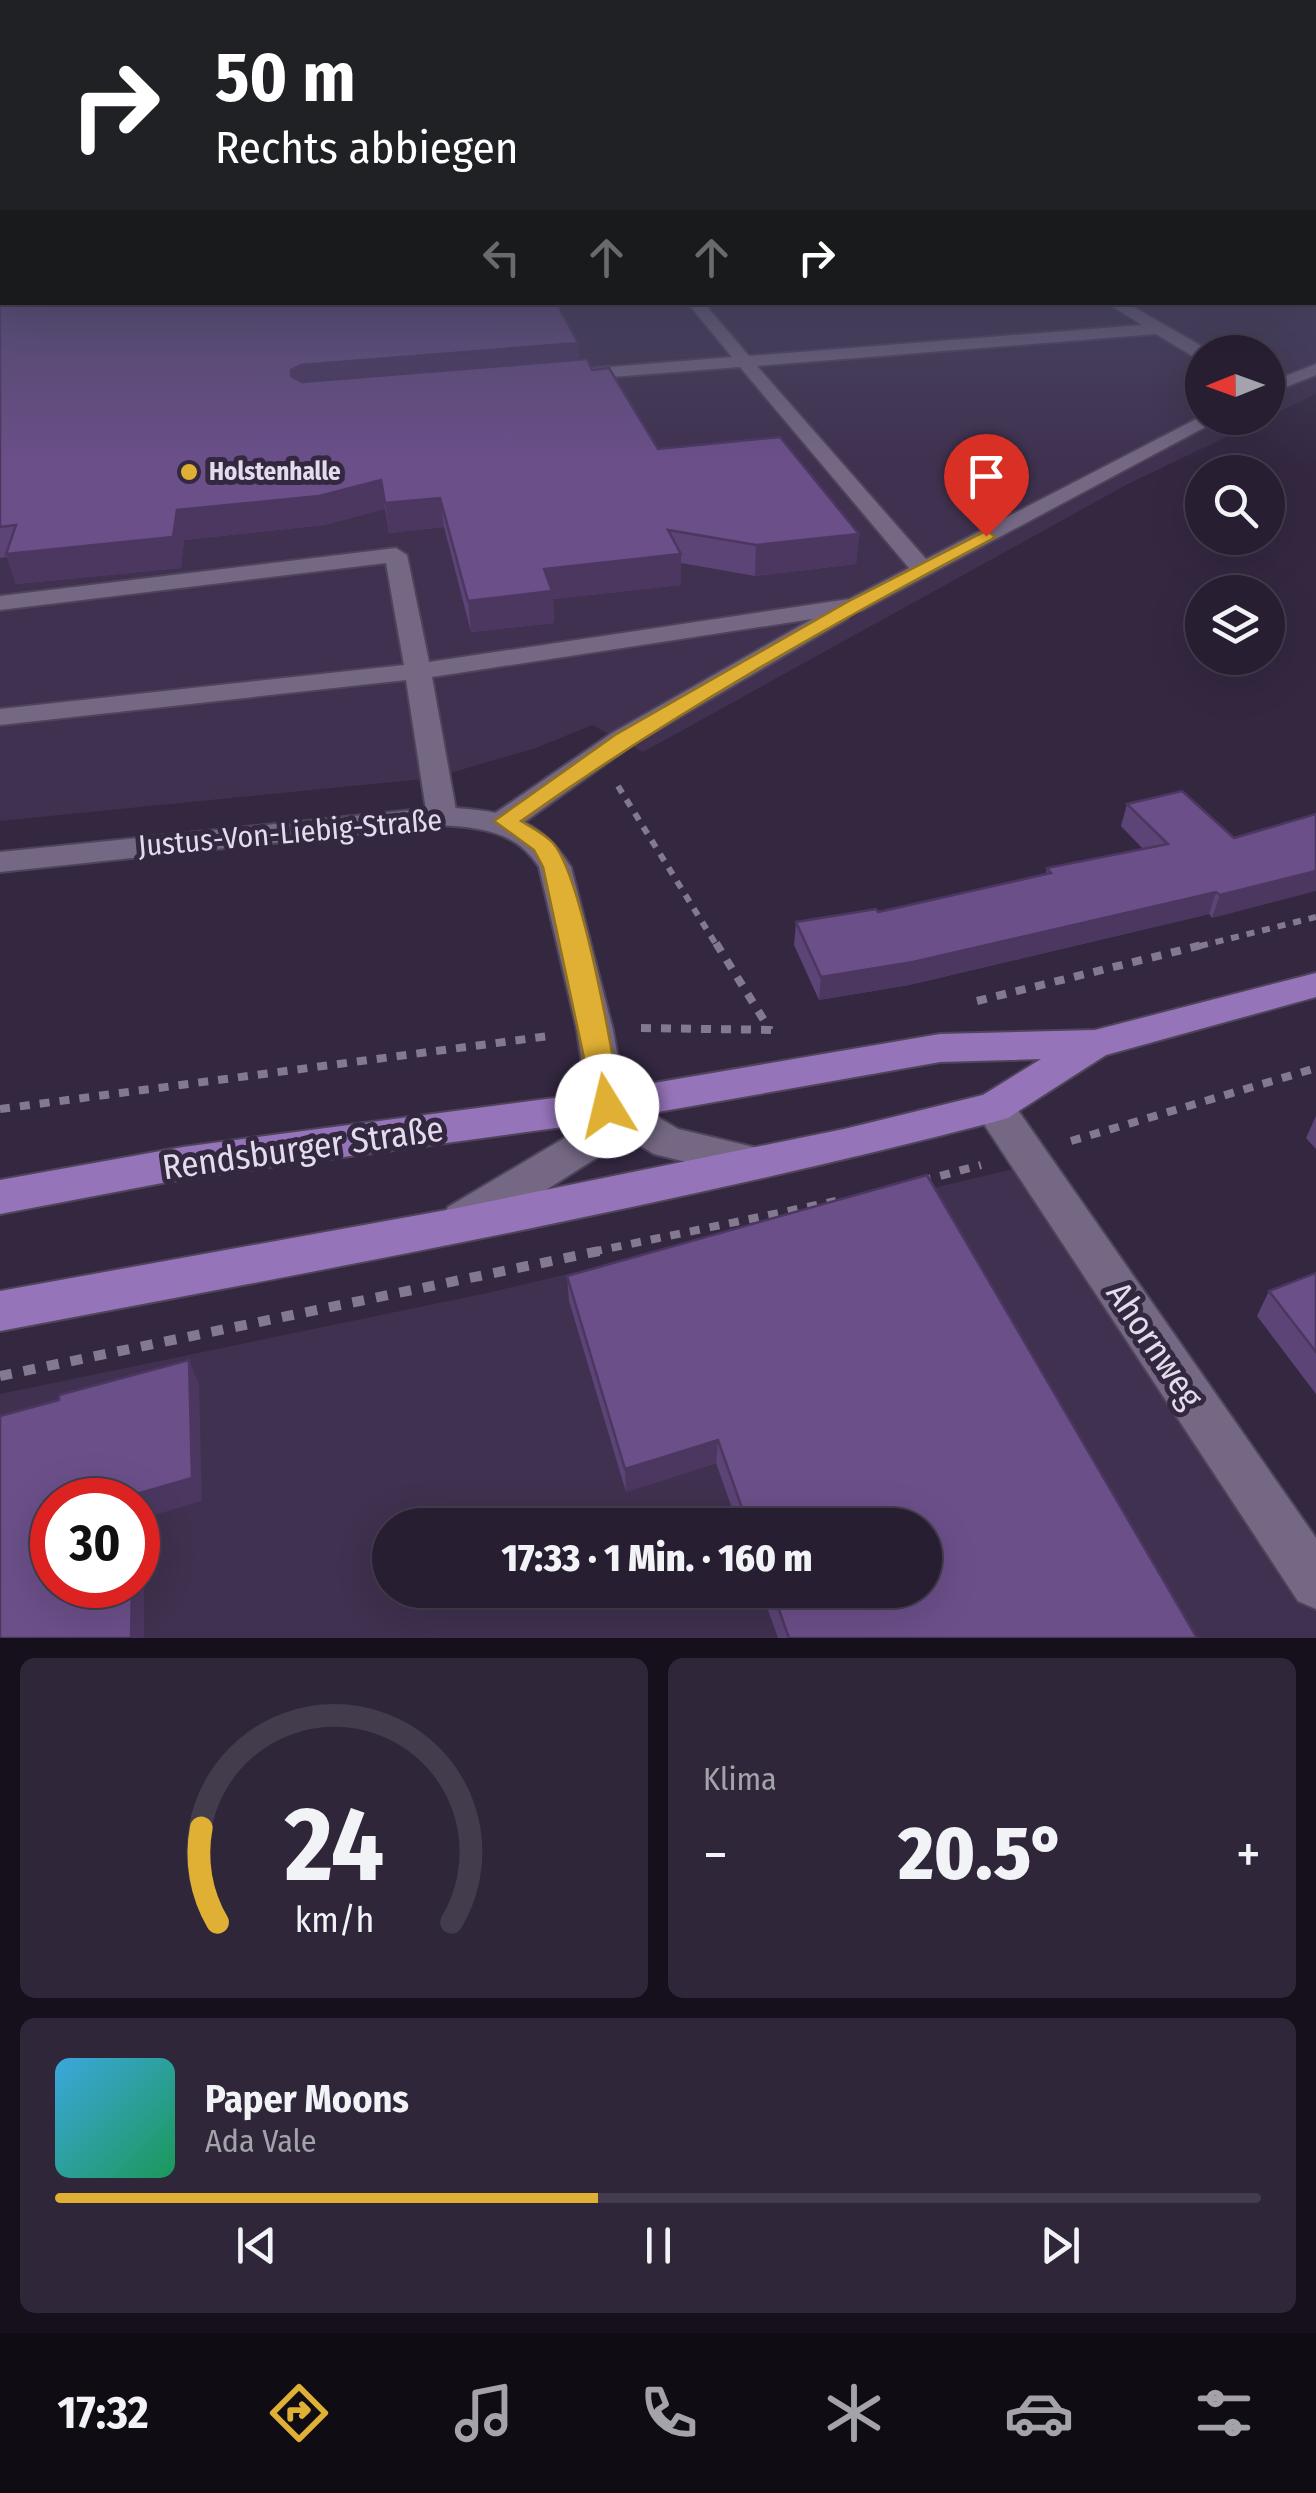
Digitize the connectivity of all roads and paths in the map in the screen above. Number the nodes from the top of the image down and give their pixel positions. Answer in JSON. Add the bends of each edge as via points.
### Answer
{"nodes":[{"id":1,"x":704,"y":314,"type":"edge"},
{"id":2,"x":1134,"y":314,"type":"edge"},
{"id":3,"x":1158,"y":329,"type":"junction"},
{"id":4,"x":1185,"y":344,"type":"edge"},
{"id":5,"x":742,"y":360,"type":"junction"},
{"id":6,"x":1316,"y":369,"type":"edge"},
{"id":7,"x":563,"y":376,"type":"edge"},
{"id":8,"x":1285,"y":382,"type":"edge"},
{"id":9,"x":1185,"y":432,"type":"edge"},
{"id":10,"x":922,"y":570,"type":"junction"},
{"id":11,"x":0,"y":603,"type":"edge"},
{"id":12,"x":855,"y":604,"type":"junction"},
{"id":13,"x":418,"y":671,"type":"junction"},
{"id":14,"x":0,"y":717,"type":"edge"},
{"id":15,"x":599,"y":756,"type":"junction"},
{"id":16,"x":442,"y":816,"type":"junction"},
{"id":17,"x":505,"y":821,"type":"junction"},
{"id":18,"x":0,"y":862,"type":"edge"},
{"id":19,"x":1316,"y":917,"type":"edge"},
{"id":20,"x":1316,"y":984,"type":"edge"},
{"id":21,"x":970,"y":1003,"type":"dead end"},
{"id":22,"x":595,"y":1030,"type":"junction"},
{"id":23,"x":770,"y":1030,"type":"junction"},
{"id":24,"x":788,"y":1030,"type":"dead end"},
{"id":25,"x":1096,"y":1044,"type":"junction"},
{"id":26,"x":607,"y":1106,"type":"junction"},
{"id":27,"x":994,"y":1107,"type":"junction"},
{"id":28,"x":0,"y":1109,"type":"edge"},
{"id":29,"x":758,"y":1163,"type":"junction"},
{"id":30,"x":0,"y":1197,"type":"edge"},
{"id":31,"x":452,"y":1226,"type":"junction"},
{"id":32,"x":0,"y":1312,"type":"edge"},
{"id":33,"x":1316,"y":1583,"type":"edge"}],
"edges":[{"from":1,"to":5,"type":"street"},
{"from":2,"to":3,"type":"street"},
{"from":3,"to":4,"type":"street"},
{"from":3,"to":5,"type":"street"},
{"from":5,"to":7,"type":"street"},
{"from":5,"to":10,"type":"street"},
{"from":6,"to":8,"type":"street"},
{"from":9,"to":10,"type":"street"},
{"from":10,"to":12,"type":"street"},
{"from":11,"to":13,"type":"street","via":[[396,555]]},
{"from":12,"to":13,"type":"street"},
{"from":12,"to":15,"type":"street"},
{"from":13,"to":14,"type":"street"},
{"from":13,"to":16,"type":"street"},
{"from":15,"to":17,"type":"street"},
{"from":15,"to":23,"type":"path"},
{"from":16,"to":17,"type":"street","name":"Justus-Von-Liebig-Straße"},
{"from":16,"to":18,"type":"street","name":"Justus-Von-Liebig-Straße"},
{"from":17,"to":22,"type":"street","via":[[544,846],[555,867]]},
{"from":19,"to":21,"type":"path"},
{"from":20,"to":25,"type":"main road","name":"Rendsburger Straße"},
{"from":22,"to":23,"type":"path"},
{"from":22,"to":26,"type":"street"},
{"from":22,"to":28,"type":"path"},
{"from":23,"to":24,"type":"path"},
{"from":25,"to":26,"type":"main road","name":"Rendsburger Straße","via":[[940,1048]]},
{"from":25,"to":27,"type":"main road","name":"Rendsburger Straße"},
{"from":26,"to":29,"type":"street","name":"Rendsburger Straße","via":[[668,1142]]},
{"from":26,"to":30,"type":"main road","name":"Rendsburger Straße","via":[[183,1163]]},
{"from":26,"to":31,"type":"street","name":"Rendsburger Straße","via":[[587,1144]]},
{"from":27,"to":29,"type":"main road","name":"Rendsburger Straße"},
{"from":27,"to":33,"type":"street","name":"Ahornweg"},
{"from":29,"to":31,"type":"main road","name":"Rendsburger Straße"},
{"from":31,"to":32,"type":"main road","name":"Rendsburger Straße"}]}
